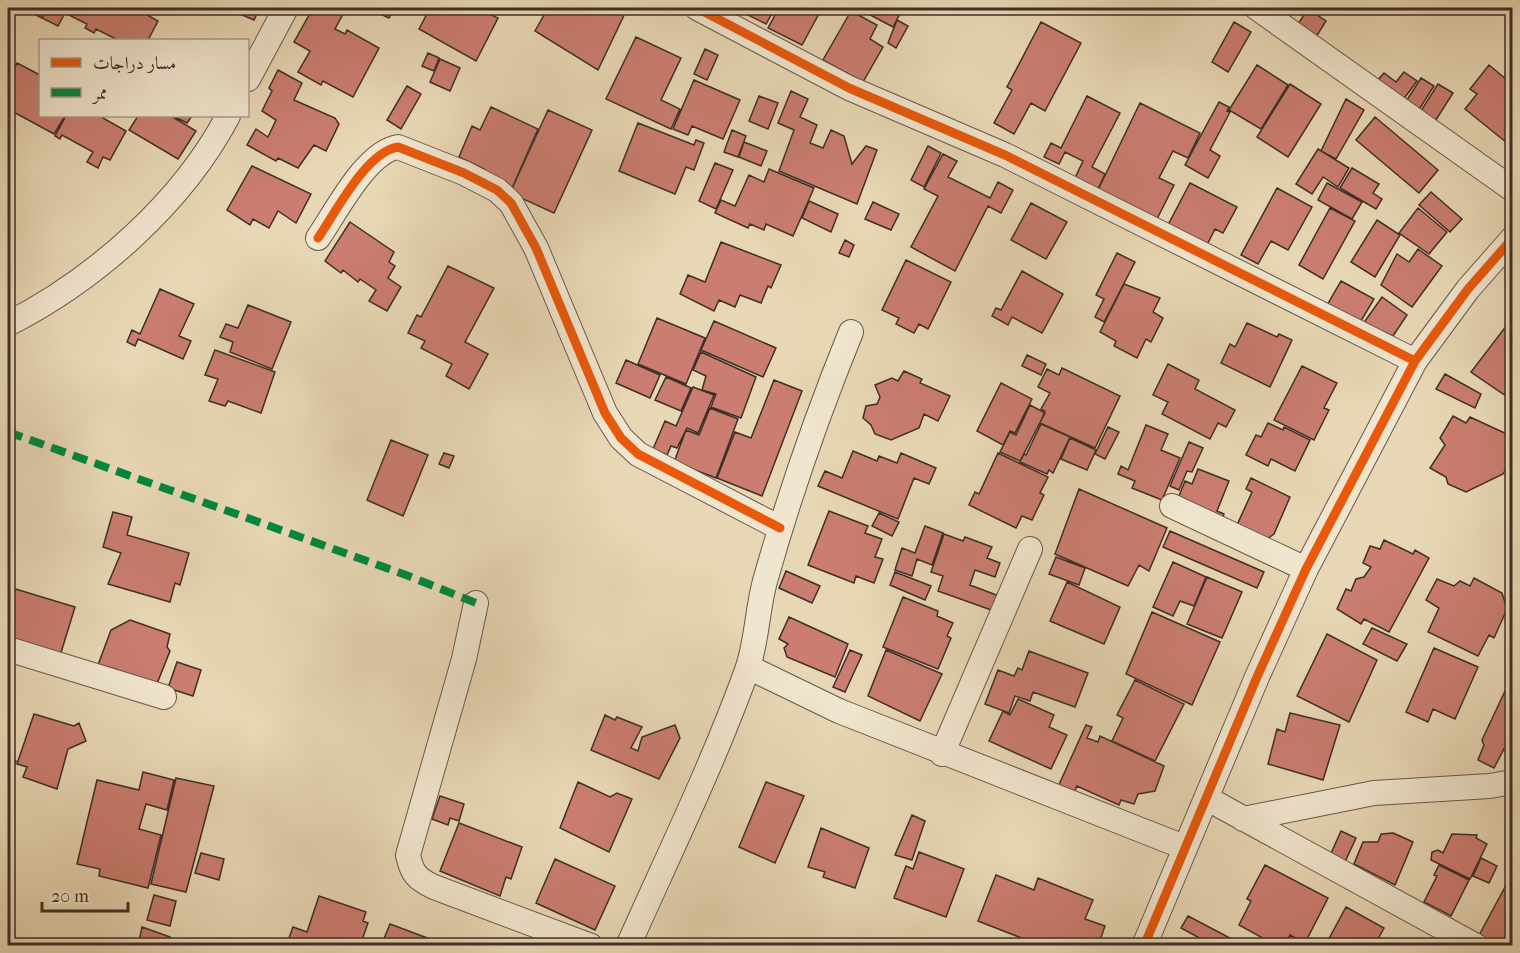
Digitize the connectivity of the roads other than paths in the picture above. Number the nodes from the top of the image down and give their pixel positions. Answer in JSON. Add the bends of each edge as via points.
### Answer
{"nodes":[{"id":1,"x":286,"y":8,"type":"edge"},
{"id":2,"x":697,"y":8,"type":"edge"},
{"id":3,"x":1257,"y":8,"type":"edge"},
{"id":4,"x":729,"y":15,"type":"edge"},
{"id":5,"x":249,"y":77,"type":"edge"},
{"id":6,"x":227,"y":117,"type":"edge"},
{"id":7,"x":1512,"y":189,"type":"edge"},
{"id":8,"x":318,"y":238,"type":"dead end"},
{"id":9,"x":1512,"y":239,"type":"edge"},
{"id":10,"x":8,"y":324,"type":"edge"},
{"id":11,"x":851,"y":332,"type":"dead end"},
{"id":12,"x":1415,"y":361,"type":"junction"},
{"id":13,"x":1172,"y":506,"type":"dead end"},
{"id":14,"x":780,"y":528,"type":"junction"},
{"id":15,"x":1030,"y":549,"type":"dead end"},
{"id":16,"x":1306,"y":569,"type":"junction"},
{"id":17,"x":476,"y":603,"type":"dead end"},
{"id":18,"x":8,"y":649,"type":"edge"},
{"id":19,"x":748,"y":667,"type":"junction"},
{"id":20,"x":164,"y":697,"type":"dead end"},
{"id":21,"x":942,"y":754,"type":"junction"},
{"id":22,"x":1512,"y":782,"type":"edge"},
{"id":23,"x":1208,"y":799,"type":"junction"},
{"id":24,"x":1243,"y":819,"type":"junction"},
{"id":25,"x":1184,"y":847,"type":"junction"},
{"id":26,"x":591,"y":945,"type":"edge"},
{"id":27,"x":628,"y":945,"type":"edge"},
{"id":28,"x":1144,"y":945,"type":"edge"},
{"id":29,"x":1476,"y":945,"type":"edge"}],
"edges":[{"from":1,"to":5,"type":"street"},
{"from":2,"to":4,"type":"street"},
{"from":3,"to":7,"type":"street"},
{"from":4,"to":12,"type":"street","via":[[849,88],[1005,155]]},
{"from":6,"to":10,"type":"street","via":[[214,142],[167,204],[130,239],[71,285]]},
{"from":8,"to":14,"type":"street","via":[[367,166],[388,148],[398,147],[497,190],[511,203],[536,249],[605,413],[621,438],[638,454]]},
{"from":9,"to":12,"type":"street","via":[[1468,289]]},
{"from":11,"to":14,"type":"street"},
{"from":12,"to":16,"type":"street"},
{"from":13,"to":16,"type":"street"},
{"from":14,"to":19,"type":"street","via":[[761,596]]},
{"from":15,"to":21,"type":"street"},
{"from":16,"to":23,"type":"street"},
{"from":17,"to":26,"type":"street","via":[[464,659],[408,855],[411,869],[417,879],[434,887]]},
{"from":18,"to":20,"type":"street"},
{"from":19,"to":21,"type":"street","via":[[838,711]]},
{"from":19,"to":27,"type":"street","via":[[717,747]]},
{"from":21,"to":25,"type":"street"},
{"from":22,"to":24,"type":"street","via":[[1374,793]]},
{"from":23,"to":24,"type":"street"},
{"from":23,"to":25,"type":"street"},
{"from":24,"to":29,"type":"street"},
{"from":25,"to":28,"type":"street"}]}
